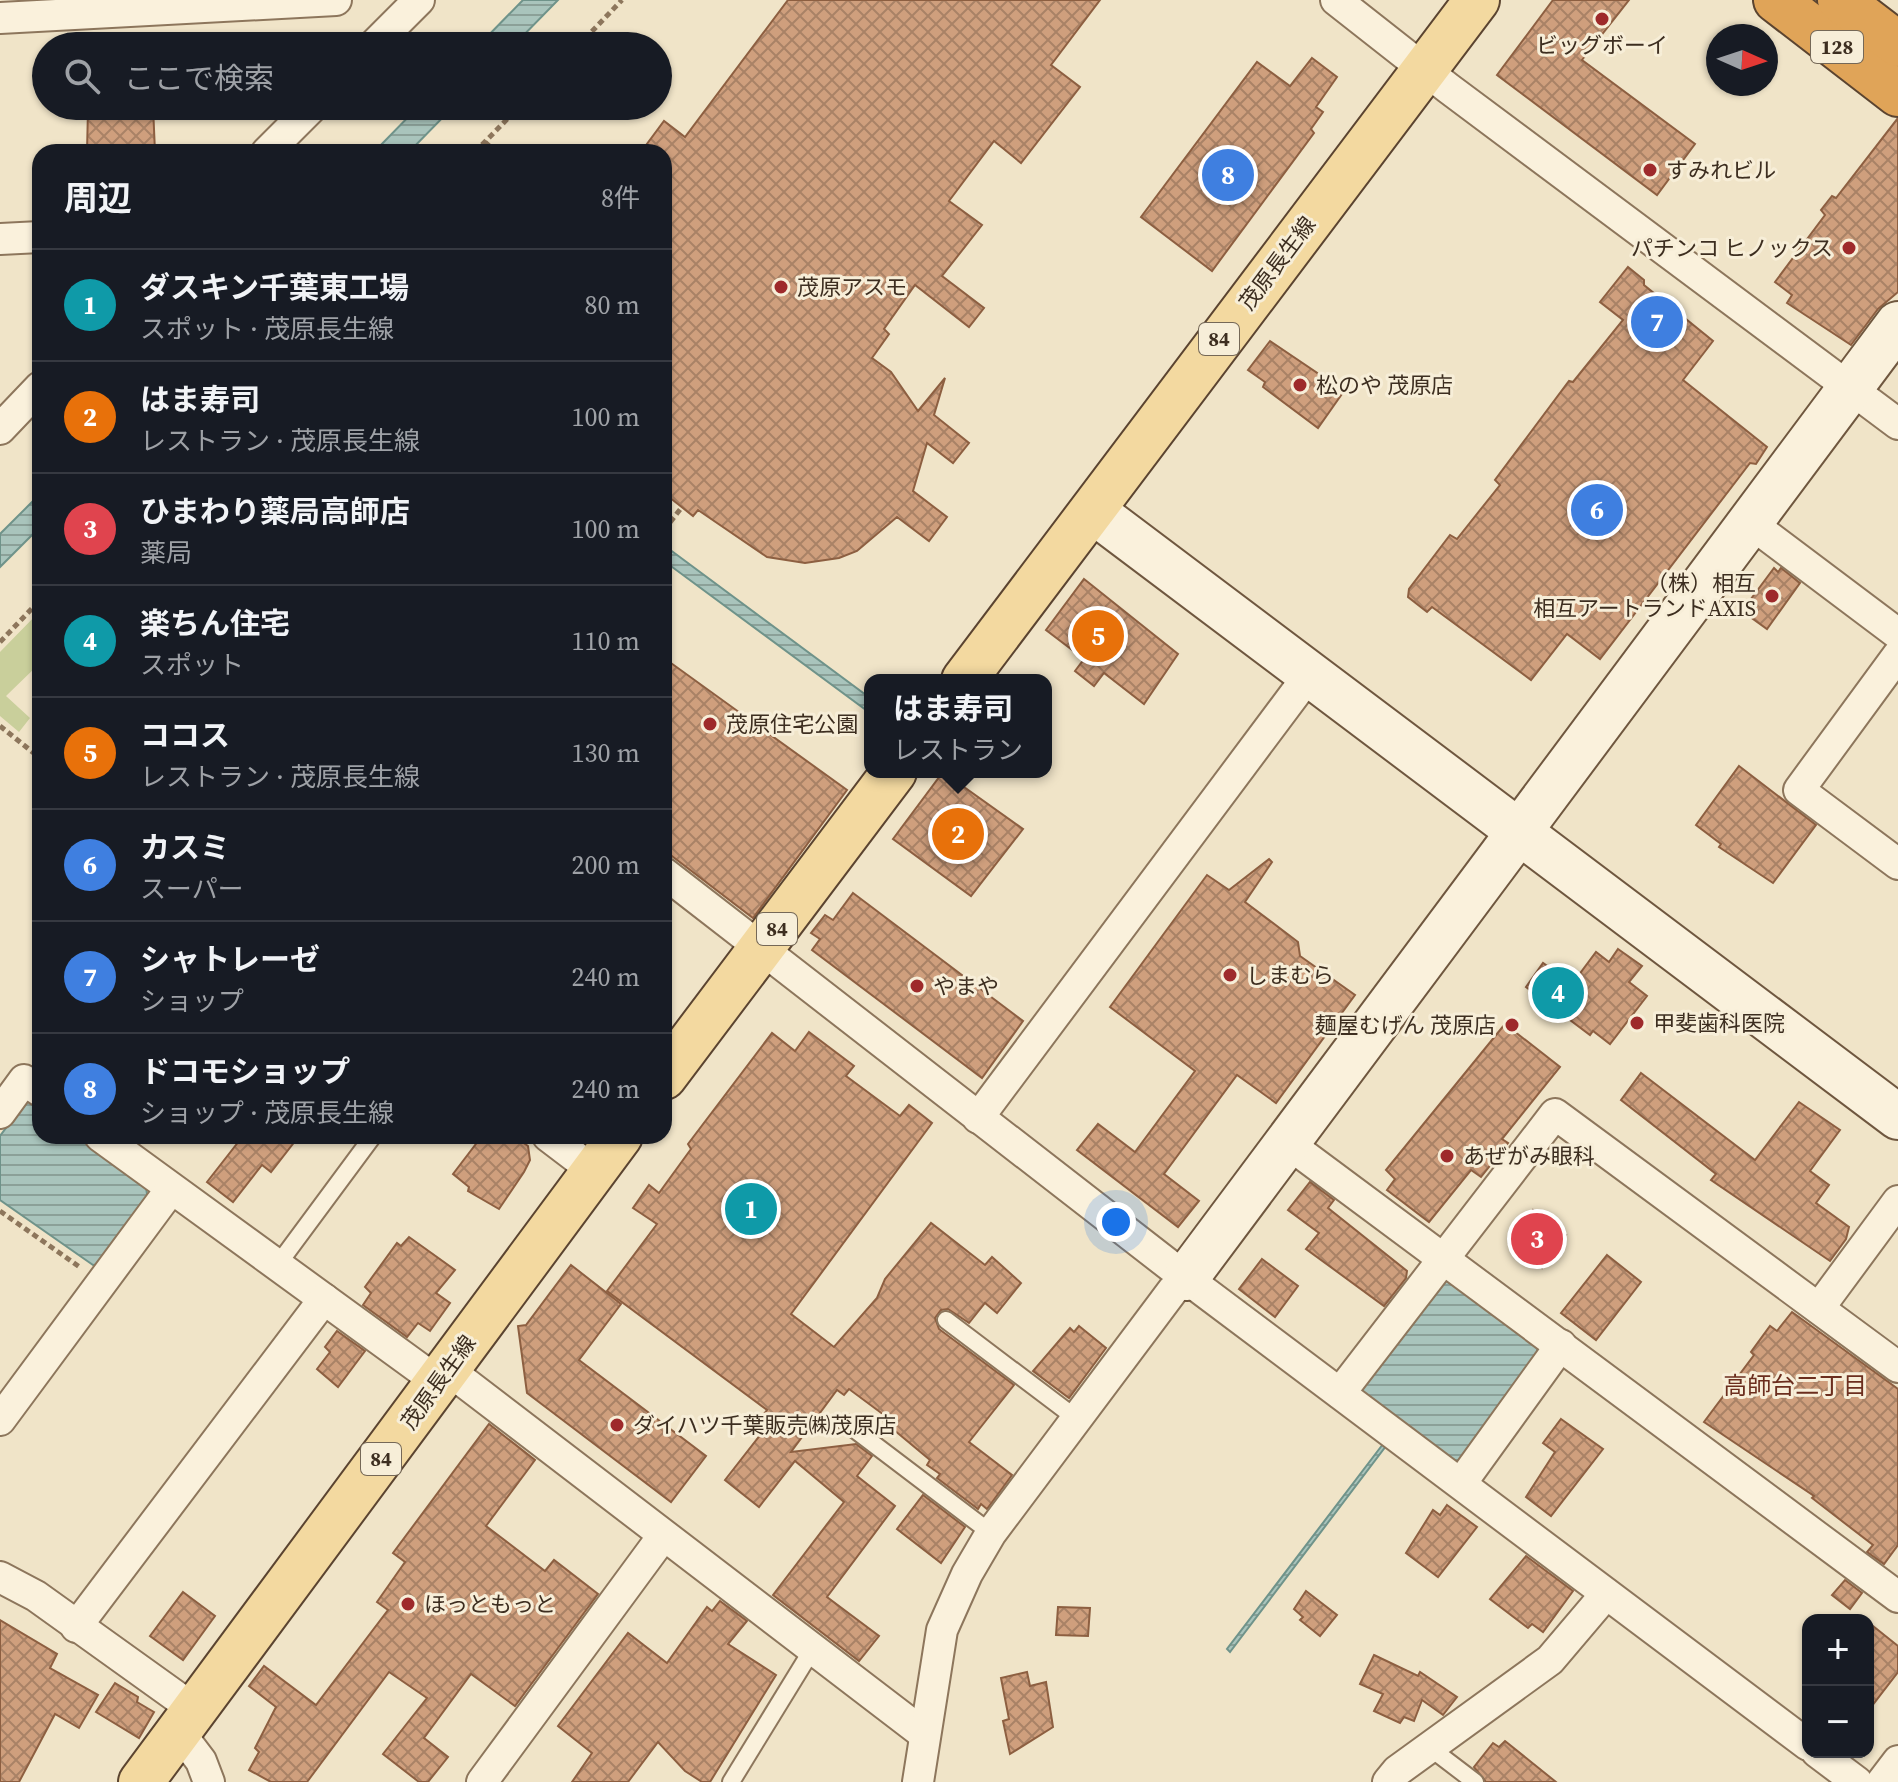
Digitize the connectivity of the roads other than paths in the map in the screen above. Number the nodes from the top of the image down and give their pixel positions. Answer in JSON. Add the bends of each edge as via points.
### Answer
{"nodes":[{"id":1,"x":336,"y":0,"type":"edge"},
{"id":2,"x":419,"y":0,"type":"edge"},
{"id":3,"x":1336,"y":0,"type":"edge"},
{"id":4,"x":1477,"y":0,"type":"edge"},
{"id":5,"x":1776,"y":0,"type":"edge"},
{"id":6,"x":1840,"y":0,"type":"edge"},
{"id":7,"x":172,"y":4,"type":"edge"},
{"id":8,"x":0,"y":18,"type":"edge"},
{"id":9,"x":387,"y":32,"type":"edge"},
{"id":10,"x":1898,"y":44,"type":"edge"},
{"id":11,"x":1424,"y":68,"type":"junction"},
{"id":12,"x":1898,"y":94,"type":"edge"},
{"id":13,"x":299,"y":120,"type":"edge"},
{"id":14,"x":275,"y":144,"type":"edge"},
{"id":15,"x":32,"y":237,"type":"edge"},
{"id":16,"x":0,"y":239,"type":"edge"},
{"id":17,"x":1898,"y":324,"type":"edge"},
{"id":18,"x":1850,"y":388,"type":"junction"},
{"id":19,"x":32,"y":395,"type":"edge"},
{"id":20,"x":1898,"y":424,"type":"edge"},
{"id":21,"x":0,"y":429,"type":"edge"},
{"id":22,"x":1093,"y":511,"type":"junction"},
{"id":23,"x":1749,"y":522,"type":"junction"},
{"id":24,"x":1898,"y":634,"type":"edge"},
{"id":25,"x":1898,"y":655,"type":"edge"},
{"id":26,"x":969,"y":674,"type":"edge"},
{"id":27,"x":1309,"y":675,"type":"junction"},
{"id":28,"x":890,"y":778,"type":"edge"},
{"id":29,"x":1519,"y":831,"type":"junction"},
{"id":30,"x":1898,"y":864,"type":"edge"},
{"id":31,"x":672,"y":879,"type":"edge"},
{"id":32,"x":761,"y":950,"type":"junction"},
{"id":33,"x":672,"y":1067,"type":"edge"},
{"id":34,"x":32,"y":1086,"type":"edge"},
{"id":35,"x":0,"y":1113,"type":"edge"},
{"id":36,"x":1898,"y":1117,"type":"edge"},
{"id":37,"x":978,"y":1118,"type":"junction"},
{"id":38,"x":1286,"y":1142,"type":"junction"},
{"id":39,"x":111,"y":1144,"type":"edge"},
{"id":40,"x":367,"y":1144,"type":"edge"},
{"id":41,"x":559,"y":1144,"type":"edge"},
{"id":42,"x":614,"y":1144,"type":"edge"},
{"id":43,"x":594,"y":1171,"type":"junction"},
{"id":44,"x":171,"y":1189,"type":"junction"},
{"id":45,"x":1898,"y":1201,"type":"edge"},
{"id":46,"x":1446,"y":1259,"type":"junction"},
{"id":47,"x":276,"y":1267,"type":"junction"},
{"id":48,"x":1186,"y":1278,"type":"junction"},
{"id":49,"x":324,"y":1299,"type":"junction"},
{"id":50,"x":1819,"y":1308,"type":"junction"},
{"id":51,"x":946,"y":1320,"type":"dead end"},
{"id":52,"x":1561,"y":1345,"type":"junction"},
{"id":53,"x":1898,"y":1367,"type":"edge"},
{"id":54,"x":442,"y":1376,"type":"junction"},
{"id":55,"x":1340,"y":1393,"type":"junction"},
{"id":56,"x":1077,"y":1419,"type":"junction"},
{"id":57,"x":0,"y":1420,"type":"edge"},
{"id":58,"x":846,"y":1423,"type":"dead end"},
{"id":59,"x":1462,"y":1482,"type":"junction"},
{"id":60,"x":991,"y":1533,"type":"junction"},
{"id":61,"x":663,"y":1536,"type":"junction"},
{"id":62,"x":0,"y":1577,"type":"edge"},
{"id":63,"x":1606,"y":1594,"type":"junction"},
{"id":64,"x":1898,"y":1597,"type":"edge"},
{"id":65,"x":76,"y":1627,"type":"junction"},
{"id":66,"x":812,"y":1650,"type":"junction"},
{"id":67,"x":187,"y":1721,"type":"junction"},
{"id":68,"x":924,"y":1734,"type":"junction"},
{"id":69,"x":1802,"y":1741,"type":"edge"},
{"id":70,"x":1429,"y":1747,"type":"junction"},
{"id":71,"x":1825,"y":1758,"type":"edge"},
{"id":72,"x":1898,"y":1761,"type":"edge"},
{"id":73,"x":141,"y":1782,"type":"edge"},
{"id":74,"x":209,"y":1782,"type":"edge"},
{"id":75,"x":482,"y":1782,"type":"edge"},
{"id":76,"x":731,"y":1782,"type":"edge"},
{"id":77,"x":918,"y":1782,"type":"edge"},
{"id":78,"x":1388,"y":1782,"type":"edge"},
{"id":79,"x":1475,"y":1782,"type":"edge"},
{"id":80,"x":1857,"y":1782,"type":"edge"},
{"id":81,"x":1882,"y":1782,"type":"edge"}],
"edges":[{"from":1,"to":7,"type":"street"},
{"from":2,"to":9,"type":"street"},
{"from":3,"to":11,"type":"street"},
{"from":4,"to":11,"type":"main road","name":"茂原長生線","number":"84"},
{"from":5,"to":12,"type":"highway","number":"128"},
{"from":6,"to":10,"type":"highway","number":"128"},
{"from":7,"to":8,"type":"street"},
{"from":11,"to":18,"type":"street"},
{"from":11,"to":22,"type":"main road","name":"茂原長生線","number":"84"},
{"from":13,"to":14,"type":"street"},
{"from":15,"to":16,"type":"street"},
{"from":17,"to":18,"type":"street"},
{"from":18,"to":20,"type":"street"},
{"from":18,"to":23,"type":"street"},
{"from":19,"to":21,"type":"street"},
{"from":22,"to":26,"type":"main road","name":"茂原長生線","number":"84"},
{"from":22,"to":27,"type":"street"},
{"from":23,"to":24,"type":"street"},
{"from":23,"to":29,"type":"street"},
{"from":25,"to":30,"type":"street","via":[[1799,790]]},
{"from":27,"to":29,"type":"street"},
{"from":27,"to":37,"type":"street"},
{"from":28,"to":32,"type":"main road","number":"84"},
{"from":29,"to":36,"type":"street"},
{"from":29,"to":38,"type":"street"},
{"from":31,"to":32,"type":"street"},
{"from":32,"to":33,"type":"main road","number":"84"},
{"from":32,"to":37,"type":"street"},
{"from":34,"to":35,"type":"street","via":[[24,1080]]},
{"from":37,"to":48,"type":"street"},
{"from":38,"to":46,"type":"street"},
{"from":38,"to":48,"type":"street"},
{"from":39,"to":44,"type":"street"},
{"from":40,"to":47,"type":"lane"},
{"from":41,"to":43,"type":"street"},
{"from":42,"to":43,"type":"main road","name":"茂原長生線","number":"84"},
{"from":43,"to":54,"type":"main road","name":"茂原長生線","number":"84"},
{"from":44,"to":47,"type":"street"},
{"from":44,"to":57,"type":"street"},
{"from":45,"to":50,"type":"street"},
{"from":46,"to":50,"type":"street","via":[[1555,1114]]},
{"from":46,"to":52,"type":"street"},
{"from":46,"to":55,"type":"street"},
{"from":47,"to":49,"type":"street"},
{"from":48,"to":55,"type":"street"},
{"from":48,"to":56,"type":"street"},
{"from":49,"to":54,"type":"street"},
{"from":49,"to":65,"type":"street"},
{"from":50,"to":53,"type":"street"},
{"from":51,"to":56,"type":"lane"},
{"from":52,"to":59,"type":"street"},
{"from":52,"to":64,"type":"street"},
{"from":54,"to":61,"type":"street"},
{"from":54,"to":67,"type":"main road","name":"茂原長生線","number":"84"},
{"from":55,"to":59,"type":"street"},
{"from":56,"to":60,"type":"street"},
{"from":58,"to":60,"type":"lane"},
{"from":59,"to":63,"type":"street"},
{"from":60,"to":68,"type":"street","via":[[942,1630]]},
{"from":61,"to":66,"type":"street"},
{"from":61,"to":75,"type":"street"},
{"from":62,"to":65,"type":"street"},
{"from":63,"to":69,"type":"street"},
{"from":63,"to":70,"type":"street","via":[[1550,1660]]},
{"from":65,"to":67,"type":"street"},
{"from":66,"to":68,"type":"street"},
{"from":66,"to":76,"type":"lane"},
{"from":67,"to":73,"type":"main road","name":"茂原長生線","number":"84"},
{"from":67,"to":74,"type":"street"},
{"from":68,"to":77,"type":"street"},
{"from":70,"to":78,"type":"street"},
{"from":70,"to":79,"type":"lane"},
{"from":71,"to":80,"type":"street"},
{"from":72,"to":81,"type":"street"}]}
